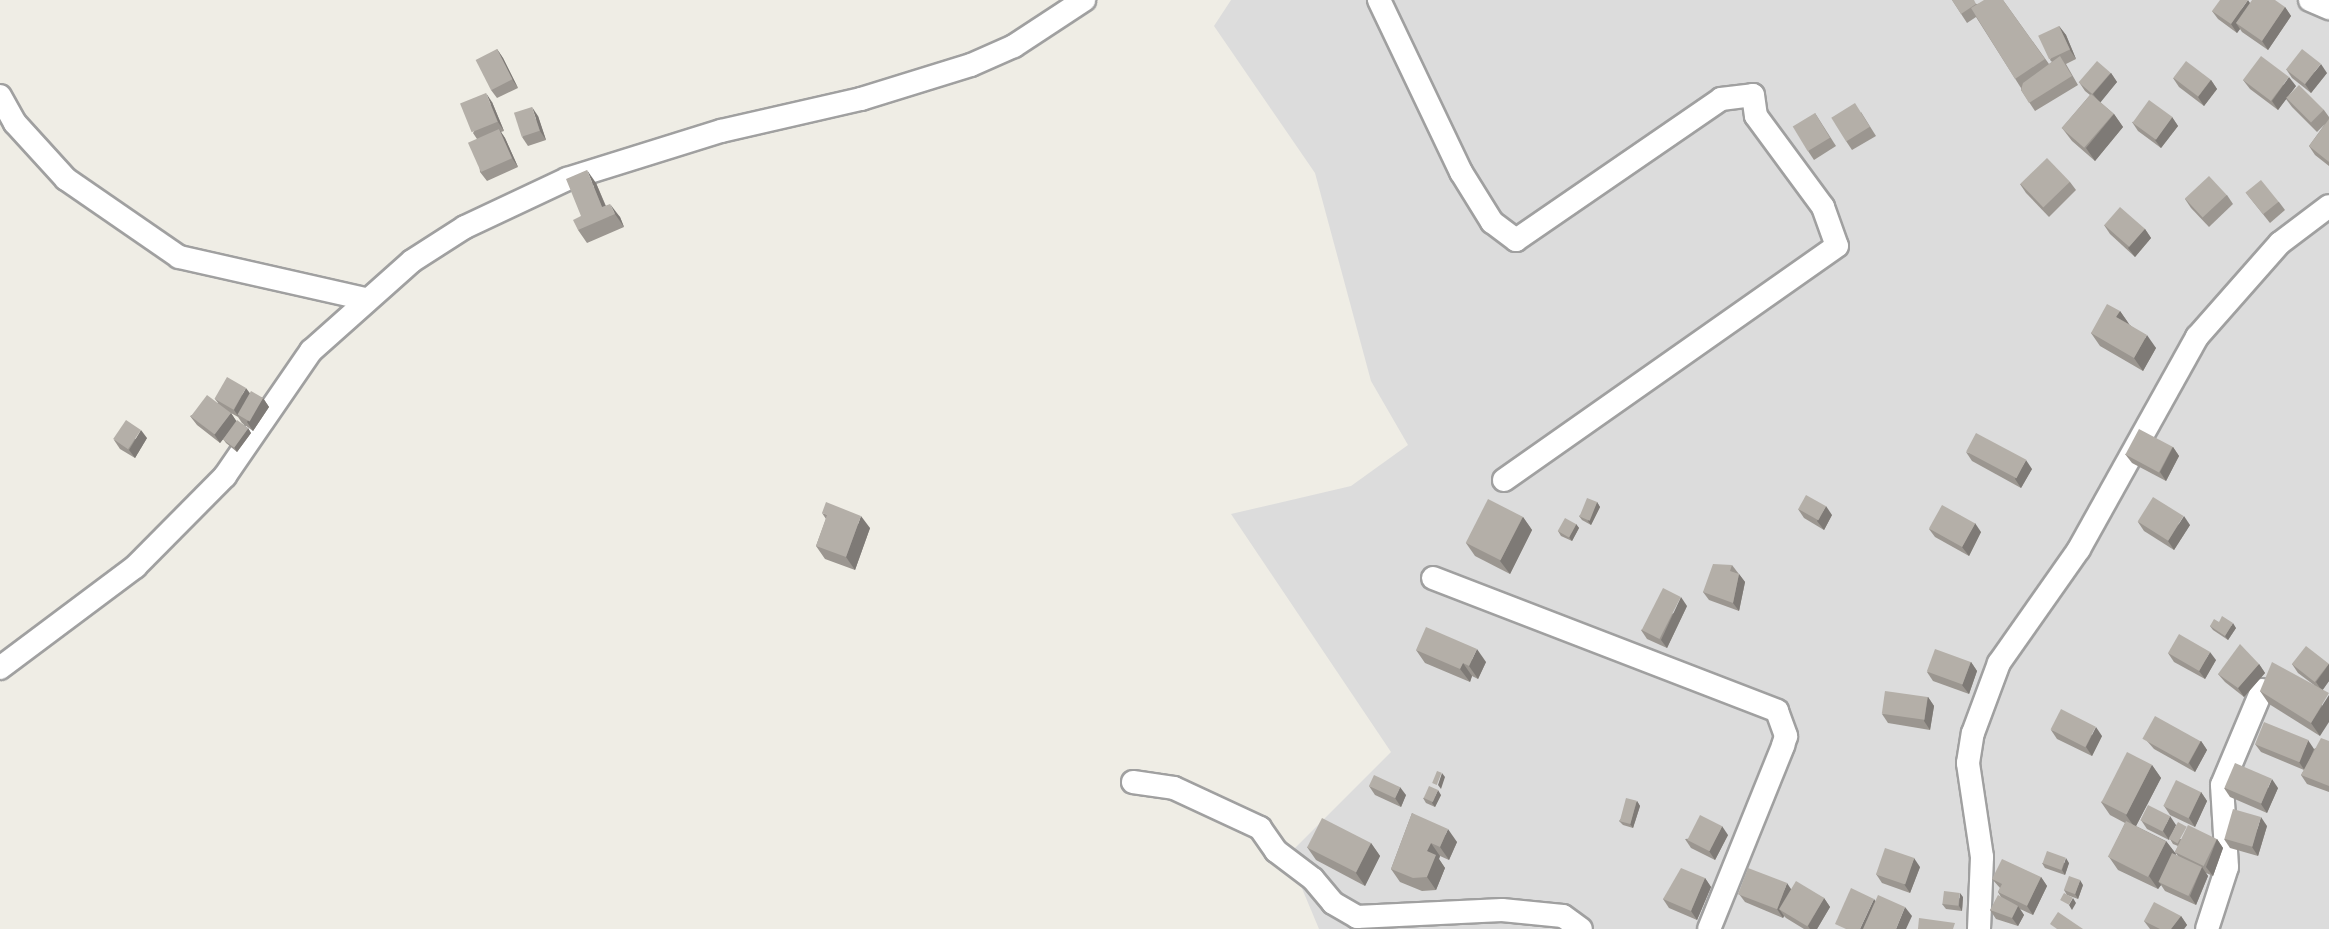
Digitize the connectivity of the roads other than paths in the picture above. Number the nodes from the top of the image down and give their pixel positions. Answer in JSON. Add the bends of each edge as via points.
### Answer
{"nodes":[{"id":1,"x":1084,"y":0,"type":"edge"},
{"id":2,"x":1379,"y":0,"type":"edge"},
{"id":3,"x":2310,"y":0,"type":"edge"},
{"id":4,"x":2329,"y":8,"type":"edge"},
{"id":5,"x":0,"y":96,"type":"edge"},
{"id":6,"x":2329,"y":206,"type":"edge"},
{"id":7,"x":366,"y":299,"type":"junction"},
{"id":8,"x":1504,"y":480,"type":"dead end"},
{"id":9,"x":1433,"y":578,"type":"dead end"},
{"id":10,"x":0,"y":668,"type":"edge"},
{"id":11,"x":2262,"y":690,"type":"edge"},
{"id":12,"x":1133,"y":782,"type":"dead end"},
{"id":13,"x":1581,"y":929,"type":"edge"},
{"id":14,"x":1709,"y":929,"type":"edge"},
{"id":15,"x":1979,"y":929,"type":"edge"},
{"id":16,"x":2207,"y":929,"type":"edge"}],
"edges":[{"from":1,"to":7,"type":"street","via":[[1014,46],[971,65],[861,99],[721,131],[567,179],[465,227]]},
{"from":2,"to":8,"type":"street","via":[[1461,172],[1492,222],[1516,240],[1721,99],[1753,95],[1756,116],[1823,207],[1837,246]]},
{"from":3,"to":4,"type":"street"},
{"from":5,"to":7,"type":"street","via":[[15,123],[66,179],[179,257]]},
{"from":6,"to":15,"type":"street","via":[[2280,243],[2197,337],[2079,549],[1999,663],[1973,733],[1968,763],[1982,857]]},
{"from":7,"to":10,"type":"street","via":[[311,351],[225,476],[188,515],[135,567]]},
{"from":9,"to":14,"type":"street","via":[[1777,711],[1786,736],[1783,746]]},
{"from":11,"to":16,"type":"street","via":[[2222,785],[2227,867]]},
{"from":12,"to":13,"type":"street","via":[[1174,788],[1260,828],[1276,851],[1313,879],[1333,903],[1357,917],[1502,910],[1563,916]]}]}
